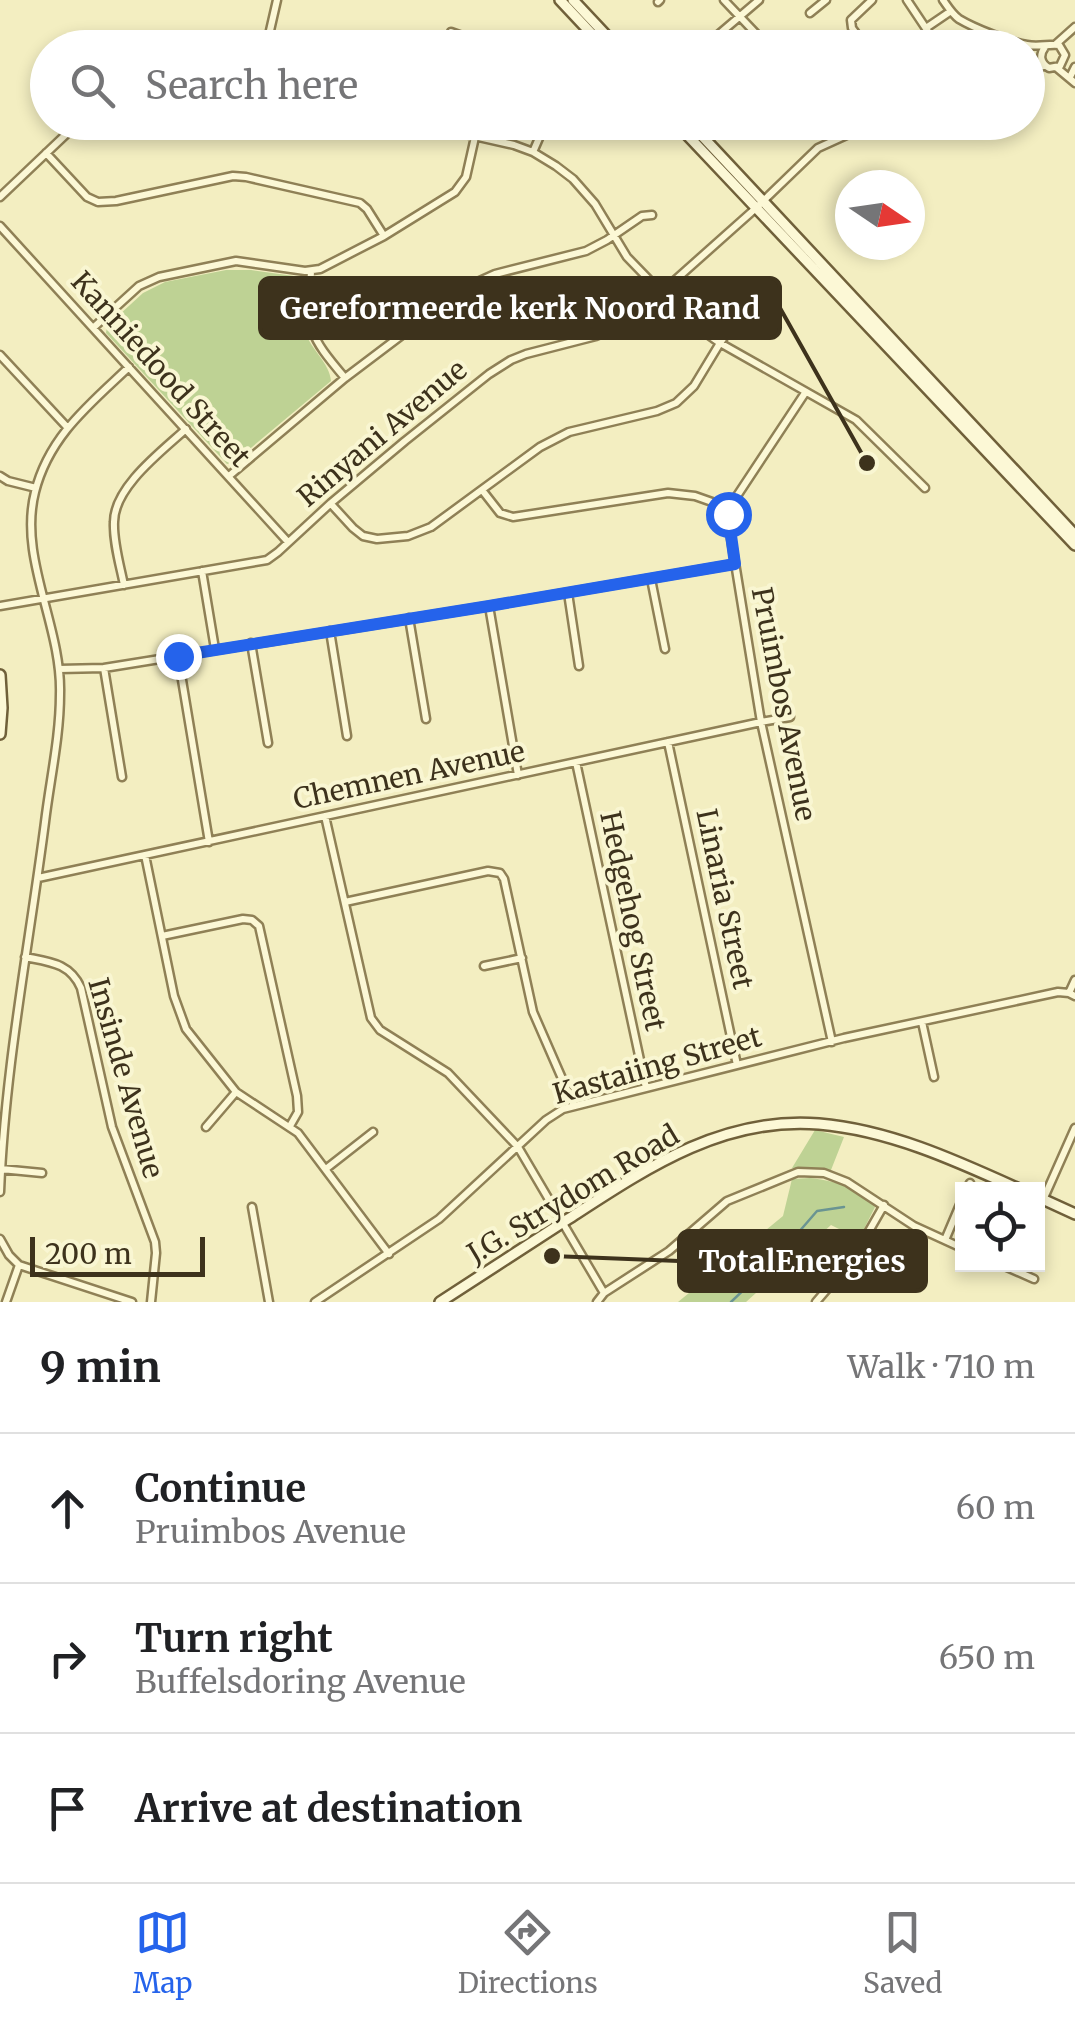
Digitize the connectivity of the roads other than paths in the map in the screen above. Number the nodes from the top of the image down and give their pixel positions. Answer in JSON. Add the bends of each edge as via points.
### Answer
{"nodes":[{"id":1,"x":277,"y":0,"type":"edge"},
{"id":2,"x":560,"y":0,"type":"edge"},
{"id":3,"x":574,"y":0,"type":"edge"},
{"id":4,"x":724,"y":0,"type":"edge"},
{"id":5,"x":759,"y":0,"type":"edge"},
{"id":6,"x":826,"y":0,"type":"edge"},
{"id":7,"x":872,"y":0,"type":"edge"},
{"id":8,"x":906,"y":0,"type":"edge"},
{"id":9,"x":943,"y":0,"type":"edge"},
{"id":10,"x":950,"y":11,"type":"junction"},
{"id":11,"x":810,"y":13,"type":"dead end"},
{"id":12,"x":739,"y":16,"type":"junction"},
{"id":13,"x":1075,"y":27,"type":"edge"},
{"id":14,"x":926,"y":28,"type":"joint"},
{"id":15,"x":270,"y":30,"type":"edge"},
{"id":16,"x":588,"y":30,"type":"edge"},
{"id":17,"x":602,"y":30,"type":"edge"},
{"id":18,"x":724,"y":30,"type":"edge"},
{"id":19,"x":752,"y":30,"type":"edge"},
{"id":20,"x":854,"y":30,"type":"edge"},
{"id":21,"x":984,"y":30,"type":"edge"},
{"id":22,"x":1069,"y":34,"type":"junction"},
{"id":23,"x":1056,"y":44,"type":"junction"},
{"id":24,"x":1064,"y":50,"type":"junction"},
{"id":25,"x":1045,"y":54,"type":"edge"},
{"id":26,"x":1045,"y":58,"type":"edge"},
{"id":27,"x":1064,"y":62,"type":"junction"},
{"id":28,"x":1075,"y":67,"type":"edge"},
{"id":29,"x":1057,"y":68,"type":"junction"},
{"id":30,"x":1071,"y":78,"type":"edge"},
{"id":31,"x":60,"y":140,"type":"edge"},
{"id":32,"x":474,"y":140,"type":"edge"},
{"id":33,"x":492,"y":140,"type":"edge"},
{"id":34,"x":538,"y":140,"type":"edge"},
{"id":35,"x":693,"y":140,"type":"edge"},
{"id":36,"x":704,"y":140,"type":"edge"},
{"id":37,"x":836,"y":140,"type":"edge"},
{"id":38,"x":533,"y":152,"type":"junction"},
{"id":39,"x":46,"y":153,"type":"junction"},
{"id":40,"x":0,"y":197,"type":"edge"},
{"id":41,"x":759,"y":204,"type":"junction"},
{"id":42,"x":652,"y":214,"type":"dead end"},
{"id":43,"x":0,"y":226,"type":"edge"},
{"id":44,"x":384,"y":236,"type":"junction"},
{"id":45,"x":613,"y":236,"type":"junction"},
{"id":46,"x":311,"y":271,"type":"junction"},
{"id":47,"x":661,"y":293,"type":"junction"},
{"id":48,"x":742,"y":311,"type":"dead end"},
{"id":49,"x":93,"y":328,"type":"junction"},
{"id":50,"x":720,"y":342,"type":"junction"},
{"id":51,"x":0,"y":355,"type":"edge"},
{"id":52,"x":129,"y":367,"type":"junction"},
{"id":53,"x":344,"y":378,"type":"junction"},
{"id":54,"x":805,"y":392,"type":"junction"},
{"id":55,"x":67,"y":427,"type":"junction"},
{"id":56,"x":186,"y":429,"type":"junction"},
{"id":57,"x":0,"y":476,"type":"edge"},
{"id":58,"x":228,"y":476,"type":"junction"},
{"id":59,"x":36,"y":488,"type":"junction"},
{"id":60,"x":926,"y":488,"type":"dead end"},
{"id":61,"x":482,"y":490,"type":"junction"},
{"id":62,"x":331,"y":504,"type":"junction"},
{"id":63,"x":729,"y":508,"type":"junction"},
{"id":64,"x":1075,"y":534,"type":"edge"},
{"id":65,"x":288,"y":542,"type":"junction"},
{"id":66,"x":1075,"y":545,"type":"edge"},
{"id":67,"x":735,"y":564,"type":"junction"},
{"id":68,"x":202,"y":572,"type":"junction"},
{"id":69,"x":652,"y":579,"type":"junction"},
{"id":70,"x":124,"y":584,"type":"junction"},
{"id":71,"x":568,"y":593,"type":"junction"},
{"id":72,"x":45,"y":598,"type":"junction"},
{"id":73,"x":0,"y":606,"type":"edge"},
{"id":74,"x":489,"y":606,"type":"junction"},
{"id":75,"x":409,"y":618,"type":"junction"},
{"id":76,"x":330,"y":631,"type":"junction"},
{"id":77,"x":251,"y":643,"type":"junction"},
{"id":78,"x":215,"y":649,"type":"junction"},
{"id":79,"x":665,"y":649,"type":"dead end"},
{"id":80,"x":178,"y":656,"type":"junction"},
{"id":81,"x":579,"y":666,"type":"dead end"},
{"id":82,"x":104,"y":668,"type":"junction"},
{"id":83,"x":59,"y":669,"type":"junction"},
{"id":84,"x":0,"y":675,"type":"edge"},
{"id":85,"x":790,"y":718,"type":"dead end"},
{"id":86,"x":426,"y":719,"type":"dead end"},
{"id":87,"x":761,"y":722,"type":"junction"},
{"id":88,"x":0,"y":734,"type":"edge"},
{"id":89,"x":347,"y":736,"type":"dead end"},
{"id":90,"x":668,"y":742,"type":"junction"},
{"id":91,"x":268,"y":743,"type":"dead end"},
{"id":92,"x":576,"y":762,"type":"junction"},
{"id":93,"x":518,"y":774,"type":"junction"},
{"id":94,"x":122,"y":778,"type":"dead end"},
{"id":95,"x":326,"y":816,"type":"junction"},
{"id":96,"x":208,"y":842,"type":"junction"},
{"id":97,"x":144,"y":855,"type":"junction"},
{"id":98,"x":38,"y":878,"type":"junction"},
{"id":99,"x":345,"y":902,"type":"junction"},
{"id":100,"x":162,"y":936,"type":"junction"},
{"id":101,"x":25,"y":958,"type":"junction"},
{"id":102,"x":522,"y":958,"type":"junction"},
{"id":103,"x":484,"y":966,"type":"dead end"},
{"id":104,"x":1075,"y":980,"type":"edge"},
{"id":105,"x":1072,"y":994,"type":"edge"},
{"id":106,"x":922,"y":1022,"type":"junction"},
{"id":107,"x":832,"y":1042,"type":"junction"},
{"id":108,"x":738,"y":1065,"type":"junction"},
{"id":109,"x":934,"y":1076,"type":"dead end"},
{"id":110,"x":646,"y":1088,"type":"junction"},
{"id":111,"x":236,"y":1092,"type":"junction"},
{"id":112,"x":574,"y":1106,"type":"junction"},
{"id":113,"x":290,"y":1126,"type":"junction"},
{"id":114,"x":206,"y":1127,"type":"dead end"},
{"id":115,"x":1075,"y":1128,"type":"edge"},
{"id":116,"x":373,"y":1132,"type":"dead end"},
{"id":117,"x":518,"y":1146,"type":"junction"},
{"id":118,"x":1,"y":1169,"type":"edge"},
{"id":119,"x":326,"y":1169,"type":"junction"},
{"id":120,"x":42,"y":1173,"type":"dead end"},
{"id":121,"x":1003,"y":1182,"type":"edge"},
{"id":122,"x":1045,"y":1188,"type":"edge"},
{"id":123,"x":0,"y":1192,"type":"edge"},
{"id":124,"x":1045,"y":1200,"type":"edge"},
{"id":125,"x":884,"y":1205,"type":"junction"},
{"id":126,"x":252,"y":1207,"type":"dead end"},
{"id":127,"x":1075,"y":1210,"type":"edge"},
{"id":128,"x":955,"y":1216,"type":"edge"},
{"id":129,"x":562,"y":1222,"type":"junction"},
{"id":130,"x":0,"y":1240,"type":"edge"},
{"id":131,"x":945,"y":1240,"type":"junction"},
{"id":132,"x":955,"y":1245,"type":"edge"},
{"id":133,"x":389,"y":1254,"type":"junction"},
{"id":134,"x":19,"y":1265,"type":"junction"},
{"id":135,"x":1017,"y":1272,"type":"edge"},
{"id":136,"x":1034,"y":1280,"type":"dead end"},
{"id":137,"x":604,"y":1293,"type":"junction"},
{"id":138,"x":6,"y":1302,"type":"edge"},
{"id":139,"x":132,"y":1302,"type":"edge"},
{"id":140,"x":151,"y":1302,"type":"edge"},
{"id":141,"x":269,"y":1302,"type":"edge"},
{"id":142,"x":315,"y":1302,"type":"edge"},
{"id":143,"x":440,"y":1302,"type":"edge"},
{"id":144,"x":596,"y":1302,"type":"edge"},
{"id":145,"x":816,"y":1302,"type":"edge"}],
"edges":[{"from":1,"to":15,"type":"street"},
{"from":2,"to":16,"type":"main road"},
{"from":3,"to":17,"type":"main road"},
{"from":4,"to":12,"type":"street"},
{"from":5,"to":12,"type":"street"},
{"from":6,"to":11,"type":"street"},
{"from":7,"to":20,"type":"street","via":[[850,20]]},
{"from":8,"to":14,"type":"street"},
{"from":9,"to":10,"type":"street"},
{"from":10,"to":14,"type":"street"},
{"from":10,"to":21,"type":"street"},
{"from":12,"to":18,"type":"street"},
{"from":12,"to":19,"type":"street"},
{"from":13,"to":22,"type":"street"},
{"from":22,"to":23,"type":"street"},
{"from":22,"to":24,"type":"street"},
{"from":23,"to":24,"type":"street"},
{"from":23,"to":25,"type":"street"},
{"from":24,"to":27,"type":"street"},
{"from":26,"to":29,"type":"street"},
{"from":27,"to":29,"type":"street"},
{"from":27,"to":30,"type":"street"},
{"from":28,"to":30,"type":"street"},
{"from":29,"to":30,"type":"street"},
{"from":31,"to":39,"type":"street"},
{"from":32,"to":44,"type":"street","via":[[466,177],[455,192]]},
{"from":33,"to":38,"type":"street"},
{"from":34,"to":38,"type":"street"},
{"from":35,"to":41,"type":"main road"},
{"from":36,"to":41,"type":"main road"},
{"from":37,"to":41,"type":"street","name":"Rinyani Avenue","via":[[818,148]]},
{"from":38,"to":45,"type":"street","via":[[582,188]]},
{"from":39,"to":40,"type":"street"},
{"from":39,"to":44,"type":"street","via":[[95,202],[246,177],[360,203]]},
{"from":41,"to":47,"type":"street","name":"Rinyani Avenue"},
{"from":41,"to":64,"type":"main road"},
{"from":41,"to":66,"type":"main road"},
{"from":42,"to":45,"type":"street"},
{"from":43,"to":49,"type":"street","name":"Kanniedood Street"},
{"from":44,"to":46,"type":"street"},
{"from":45,"to":47,"type":"street"},
{"from":45,"to":53,"type":"street","via":[[586,251],[464,288]]},
{"from":46,"to":49,"type":"street","via":[[244,261],[165,275],[139,286]]},
{"from":46,"to":53,"type":"street","via":[[311,329]]},
{"from":47,"to":50,"type":"street"},
{"from":47,"to":62,"type":"street","name":"Rinyani Avenue","via":[[608,332],[499,367]]},
{"from":48,"to":50,"type":"street"},
{"from":49,"to":52,"type":"street","name":"Kanniedood Street"},
{"from":50,"to":54,"type":"street"},
{"from":50,"to":61,"type":"street","via":[[676,403],[558,436]]},
{"from":51,"to":55,"type":"street"},
{"from":52,"to":55,"type":"street"},
{"from":52,"to":56,"type":"street","name":"Kanniedood Street"},
{"from":53,"to":58,"type":"street"},
{"from":54,"to":60,"type":"street","via":[[860,423]]},
{"from":54,"to":63,"type":"street"},
{"from":55,"to":59,"type":"street"},
{"from":56,"to":58,"type":"street","name":"Kanniedood Street"},
{"from":56,"to":70,"type":"street","via":[[136,476],[117,508]]},
{"from":57,"to":59,"type":"street"},
{"from":58,"to":65,"type":"street","name":"Kanniedood Street"},
{"from":59,"to":72,"type":"street","via":[[30,536]]},
{"from":61,"to":62,"type":"street","via":[[424,530],[387,539],[358,533]]},
{"from":61,"to":63,"type":"street","via":[[500,513],[512,517],[668,493]]},
{"from":62,"to":65,"type":"street","name":"Rinyani Avenue"},
{"from":63,"to":67,"type":"street","name":"Pruimbos Avenue"},
{"from":65,"to":68,"type":"street","name":"Rinyani Avenue","via":[[267,560]]},
{"from":67,"to":69,"type":"street"},
{"from":67,"to":87,"type":"street","name":"Pruimbos Avenue"},
{"from":68,"to":70,"type":"street","name":"Rinyani Avenue"},
{"from":68,"to":78,"type":"street"},
{"from":69,"to":71,"type":"street"},
{"from":69,"to":79,"type":"street"},
{"from":70,"to":72,"type":"street","name":"Rinyani Avenue"},
{"from":71,"to":74,"type":"street"},
{"from":71,"to":81,"type":"street"},
{"from":72,"to":73,"type":"street","name":"Rinyani Avenue"},
{"from":72,"to":83,"type":"street"},
{"from":74,"to":75,"type":"street"},
{"from":74,"to":93,"type":"street"},
{"from":75,"to":76,"type":"street"},
{"from":75,"to":86,"type":"street"},
{"from":76,"to":77,"type":"street"},
{"from":76,"to":89,"type":"street"},
{"from":77,"to":78,"type":"street"},
{"from":77,"to":91,"type":"street"},
{"from":78,"to":80,"type":"street"},
{"from":80,"to":82,"type":"street"},
{"from":80,"to":96,"type":"street"},
{"from":82,"to":83,"type":"street"},
{"from":82,"to":94,"type":"street"},
{"from":83,"to":98,"type":"street"},
{"from":84,"to":88,"type":"main road"},
{"from":85,"to":87,"type":"street","name":"Chemnen Avenue"},
{"from":87,"to":90,"type":"street","name":"Chemnen Avenue"},
{"from":87,"to":107,"type":"street","name":"Pruimbos Avenue"},
{"from":90,"to":92,"type":"street","name":"Chemnen Avenue"},
{"from":90,"to":108,"type":"street","name":"Linaria Street"},
{"from":92,"to":93,"type":"street","name":"Chemnen Avenue"},
{"from":92,"to":110,"type":"street","name":"Hedgehog Street"},
{"from":93,"to":95,"type":"street","name":"Chemnen Avenue"},
{"from":95,"to":96,"type":"street","name":"Chemnen Avenue"},
{"from":95,"to":99,"type":"street"},
{"from":96,"to":97,"type":"street","name":"Chemnen Avenue"},
{"from":97,"to":98,"type":"street","name":"Chemnen Avenue"},
{"from":97,"to":100,"type":"street"},
{"from":98,"to":101,"type":"street"},
{"from":99,"to":102,"type":"street","via":[[496,871],[504,879]]},
{"from":99,"to":117,"type":"street","via":[[370,1018],[448,1073]]},
{"from":100,"to":111,"type":"street","via":[[182,1022]]},
{"from":100,"to":113,"type":"street","via":[[243,919],[259,926],[298,1103]]},
{"from":101,"to":118,"type":"street"},
{"from":101,"to":140,"type":"street","name":"Insinde Avenue","via":[[67,968],[81,988],[112,1127],[154,1242]]},
{"from":102,"to":103,"type":"street"},
{"from":102,"to":112,"type":"street","via":[[537,1024]]},
{"from":104,"to":105,"type":"street"},
{"from":105,"to":106,"type":"street","name":"Kastaiing Street"},
{"from":106,"to":107,"type":"street","name":"Kastaiing Street"},
{"from":106,"to":109,"type":"street"},
{"from":107,"to":108,"type":"street","name":"Kastaiing Street"},
{"from":108,"to":110,"type":"street","name":"Kastaiing Street"},
{"from":110,"to":112,"type":"street","name":"Kastaiing Street"},
{"from":111,"to":113,"type":"street"},
{"from":111,"to":114,"type":"street"},
{"from":112,"to":117,"type":"street","name":"Kastaiing Street","via":[[552,1115]]},
{"from":113,"to":119,"type":"street"},
{"from":115,"to":122,"type":"street"},
{"from":116,"to":119,"type":"street"},
{"from":117,"to":129,"type":"street"},
{"from":117,"to":133,"type":"street","name":"Kastaiing Street","via":[[439,1219]]},
{"from":118,"to":120,"type":"street"},
{"from":118,"to":123,"type":"street"},
{"from":119,"to":133,"type":"street"},
{"from":121,"to":129,"type":"main road","name":"J.G. Strydom Road","via":[[903,1143],[832,1126],[784,1124],[720,1135],[684,1150]]},
{"from":124,"to":127,"type":"main road"},
{"from":125,"to":131,"type":"street"},
{"from":125,"to":137,"type":"street","via":[[833,1176],[792,1173],[727,1201],[669,1251]]},
{"from":125,"to":145,"type":"street","via":[[853,1259]]},
{"from":126,"to":141,"type":"street"},
{"from":128,"to":131,"type":"street"},
{"from":129,"to":137,"type":"street"},
{"from":129,"to":143,"type":"main road","name":"J.G. Strydom Road"},
{"from":130,"to":134,"type":"street"},
{"from":131,"to":132,"type":"street"},
{"from":133,"to":142,"type":"street","name":"Kastaiing Street"},
{"from":134,"to":138,"type":"street"},
{"from":134,"to":139,"type":"street"},
{"from":135,"to":136,"type":"street"},
{"from":137,"to":144,"type":"street"}]}
